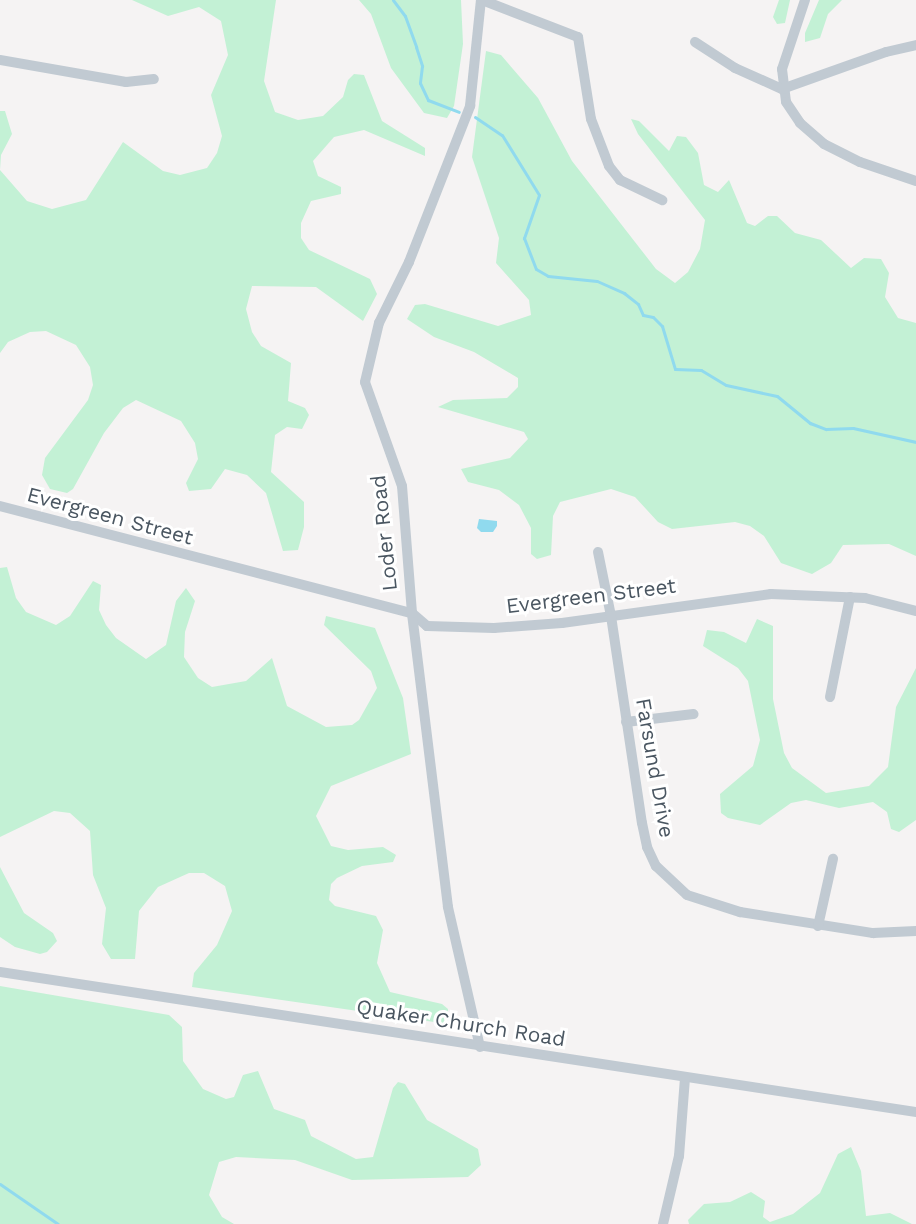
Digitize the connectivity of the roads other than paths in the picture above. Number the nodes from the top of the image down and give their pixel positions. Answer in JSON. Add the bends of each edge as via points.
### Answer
{"nodes":[{"id":1,"x":481,"y":0,"type":"edge"},
{"id":2,"x":805,"y":0,"type":"edge"},
{"id":3,"x":695,"y":42,"type":"dead end"},
{"id":4,"x":916,"y":45,"type":"edge"},
{"id":5,"x":0,"y":60,"type":"edge"},
{"id":6,"x":154,"y":79,"type":"dead end"},
{"id":7,"x":782,"y":89,"type":"junction"},
{"id":8,"x":916,"y":181,"type":"edge"},
{"id":9,"x":662,"y":200,"type":"dead end"},
{"id":10,"x":0,"y":507,"type":"edge"},
{"id":11,"x":598,"y":552,"type":"dead end"},
{"id":12,"x":850,"y":597,"type":"junction"},
{"id":13,"x":916,"y":611,"type":"edge"},
{"id":14,"x":412,"y":613,"type":"junction"},
{"id":15,"x":611,"y":616,"type":"junction"},
{"id":16,"x":830,"y":697,"type":"dead end"},
{"id":17,"x":694,"y":714,"type":"dead end"},
{"id":18,"x":626,"y":722,"type":"junction"},
{"id":19,"x":833,"y":859,"type":"dead end"},
{"id":20,"x":818,"y":926,"type":"junction"},
{"id":21,"x":916,"y":931,"type":"edge"},
{"id":22,"x":0,"y":972,"type":"edge"},
{"id":23,"x":480,"y":1047,"type":"junction"},
{"id":24,"x":685,"y":1078,"type":"junction"},
{"id":25,"x":916,"y":1112,"type":"edge"},
{"id":26,"x":663,"y":1224,"type":"edge"}],
"edges":[{"from":1,"to":9,"type":"street","via":[[578,37],[591,119],[609,166],[620,180]]},
{"from":1,"to":14,"type":"street","name":"Loder Road","via":[[470,106],[409,262],[378,322],[366,370],[370,402],[389,441],[402,486]]},
{"from":2,"to":7,"type":"street","via":[[787,49]]},
{"from":3,"to":7,"type":"street","via":[[735,68]]},
{"from":4,"to":7,"type":"street"},
{"from":5,"to":6,"type":"street","via":[[126,82]]},
{"from":7,"to":8,"type":"street","via":[[800,123],[824,144],[860,162]]},
{"from":10,"to":14,"type":"street","name":"Evergreen Street"},
{"from":11,"to":15,"type":"street","name":"Farsund Drive"},
{"from":12,"to":13,"type":"street","name":"Evergreen Street"},
{"from":12,"to":15,"type":"street","name":"Evergreen Street","via":[[771,594]]},
{"from":12,"to":16,"type":"street"},
{"from":14,"to":15,"type":"street","name":"Evergreen Street","via":[[427,626],[494,628]]},
{"from":14,"to":23,"type":"street","name":"Loder Road","via":[[448,907]]},
{"from":15,"to":18,"type":"street","name":"Farsund Drive"},
{"from":17,"to":18,"type":"street"},
{"from":18,"to":20,"type":"street","name":"Farsund Drive","via":[[646,847],[671,882],[706,903]]},
{"from":19,"to":20,"type":"street"},
{"from":20,"to":21,"type":"street","name":"Farsund Drive","via":[[873,933]]},
{"from":22,"to":23,"type":"street","name":"Quaker Church Road"},
{"from":23,"to":24,"type":"street","name":"Quaker Church Road"},
{"from":24,"to":25,"type":"street","name":"Quaker Church Road"},
{"from":24,"to":26,"type":"street","via":[[679,1156]]}]}
